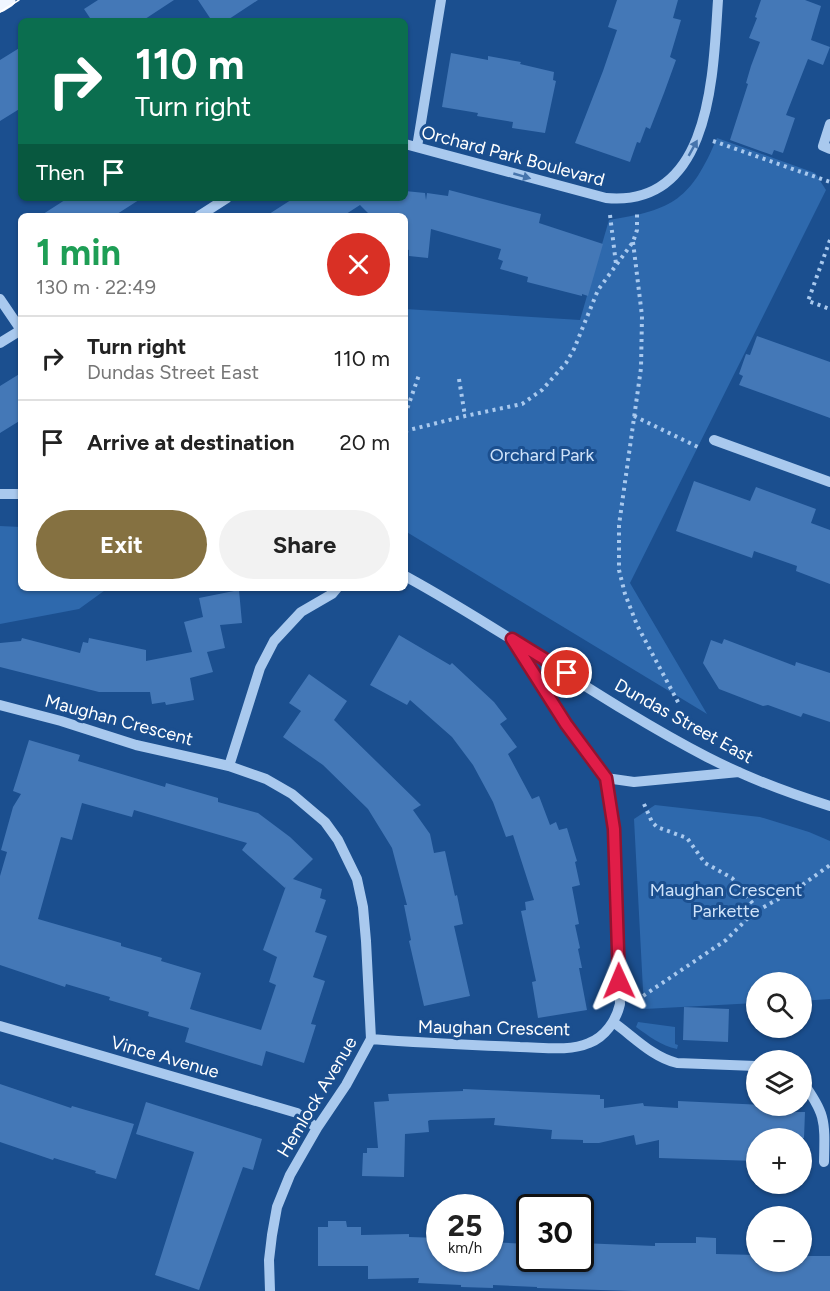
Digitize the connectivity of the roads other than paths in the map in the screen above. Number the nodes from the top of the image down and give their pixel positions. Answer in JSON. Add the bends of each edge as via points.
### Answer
{"nodes":[{"id":1,"x":8,"y":0,"type":"edge"},
{"id":2,"x":441,"y":0,"type":"edge"},
{"id":3,"x":718,"y":0,"type":"edge"},
{"id":4,"x":0,"y":5,"type":"edge"},
{"id":5,"x":830,"y":124,"type":"edge"},
{"id":6,"x":408,"y":145,"type":"edge"},
{"id":7,"x":417,"y":147,"type":"junction"},
{"id":8,"x":830,"y":149,"type":"edge"},
{"id":9,"x":222,"y":201,"type":"edge"},
{"id":10,"x":204,"y":213,"type":"edge"},
{"id":11,"x":0,"y":299,"type":"edge"},
{"id":12,"x":18,"y":326,"type":"edge"},
{"id":13,"x":18,"y":332,"type":"edge"},
{"id":14,"x":0,"y":343,"type":"edge"},
{"id":15,"x":714,"y":440,"type":"dead end"},
{"id":16,"x":830,"y":482,"type":"edge"},
{"id":17,"x":0,"y":494,"type":"edge"},
{"id":18,"x":18,"y":494,"type":"edge"},
{"id":19,"x":408,"y":578,"type":"edge"},
{"id":20,"x":334,"y":591,"type":"edge"},
{"id":21,"x":512,"y":639,"type":"junction"},
{"id":22,"x":0,"y":705,"type":"edge"},
{"id":23,"x":229,"y":766,"type":"junction"},
{"id":24,"x":740,"y":772,"type":"junction"},
{"id":25,"x":606,"y":778,"type":"junction"},
{"id":26,"x":830,"y":806,"type":"edge"},
{"id":27,"x":615,"y":1017,"type":"junction"},
{"id":28,"x":0,"y":1026,"type":"edge"},
{"id":29,"x":371,"y":1039,"type":"junction"},
{"id":30,"x":746,"y":1066,"type":"edge"},
{"id":31,"x":812,"y":1095,"type":"edge"},
{"id":32,"x":317,"y":1128,"type":"junction"},
{"id":33,"x":824,"y":1162,"type":"dead end"},
{"id":34,"x":270,"y":1291,"type":"edge"}],
"edges":[{"from":1,"to":4,"type":"main road"},
{"from":2,"to":7,"type":"street"},
{"from":7,"to":3,"type":"street","name":"Orchard Park Boulevard","one_way":true,"via":[[606,198],[638,196],[658,189],[686,160],[699,137],[709,104]]},
{"from":5,"to":8,"type":"street","via":[[823,146]]},
{"from":6,"to":7,"type":"street","name":"Orchard Park Boulevard"},
{"from":9,"to":10,"type":"street"},
{"from":11,"to":12,"type":"street"},
{"from":13,"to":14,"type":"street"},
{"from":15,"to":16,"type":"street"},
{"from":17,"to":18,"type":"street"},
{"from":19,"to":21,"type":"street","name":"Dundas Street East"},
{"from":20,"to":23,"type":"street","via":[[301,612],[274,640],[260,668]]},
{"from":21,"to":24,"type":"street","name":"Dundas Street East","via":[[663,733]]},
{"from":21,"to":25,"type":"street"},
{"from":22,"to":23,"type":"street","name":"Maughan Crescent","via":[[136,745]]},
{"from":23,"to":29,"type":"street","name":"Hemlock Avenue","via":[[266,779],[292,794],[325,822],[349,861],[363,907]]},
{"from":24,"to":25,"type":"street","via":[[634,782]]},
{"from":24,"to":26,"type":"street","name":"Dundas Street East"},
{"from":25,"to":27,"type":"street","via":[[614,840],[619,993]]},
{"from":27,"to":29,"type":"street","name":"Maughan Crescent","via":[[598,1038],[579,1047]]},
{"from":27,"to":30,"type":"street","via":[[650,1051],[667,1061]]},
{"from":28,"to":32,"type":"street","name":"Vince Avenue","via":[[297,1113]]},
{"from":29,"to":32,"type":"street","name":"Hemlock Avenue"},
{"from":31,"to":33,"type":"street","via":[[823,1116]]},
{"from":32,"to":34,"type":"street","name":"Hemlock Avenue","via":[[290,1175],[278,1207],[269,1260]]}]}
